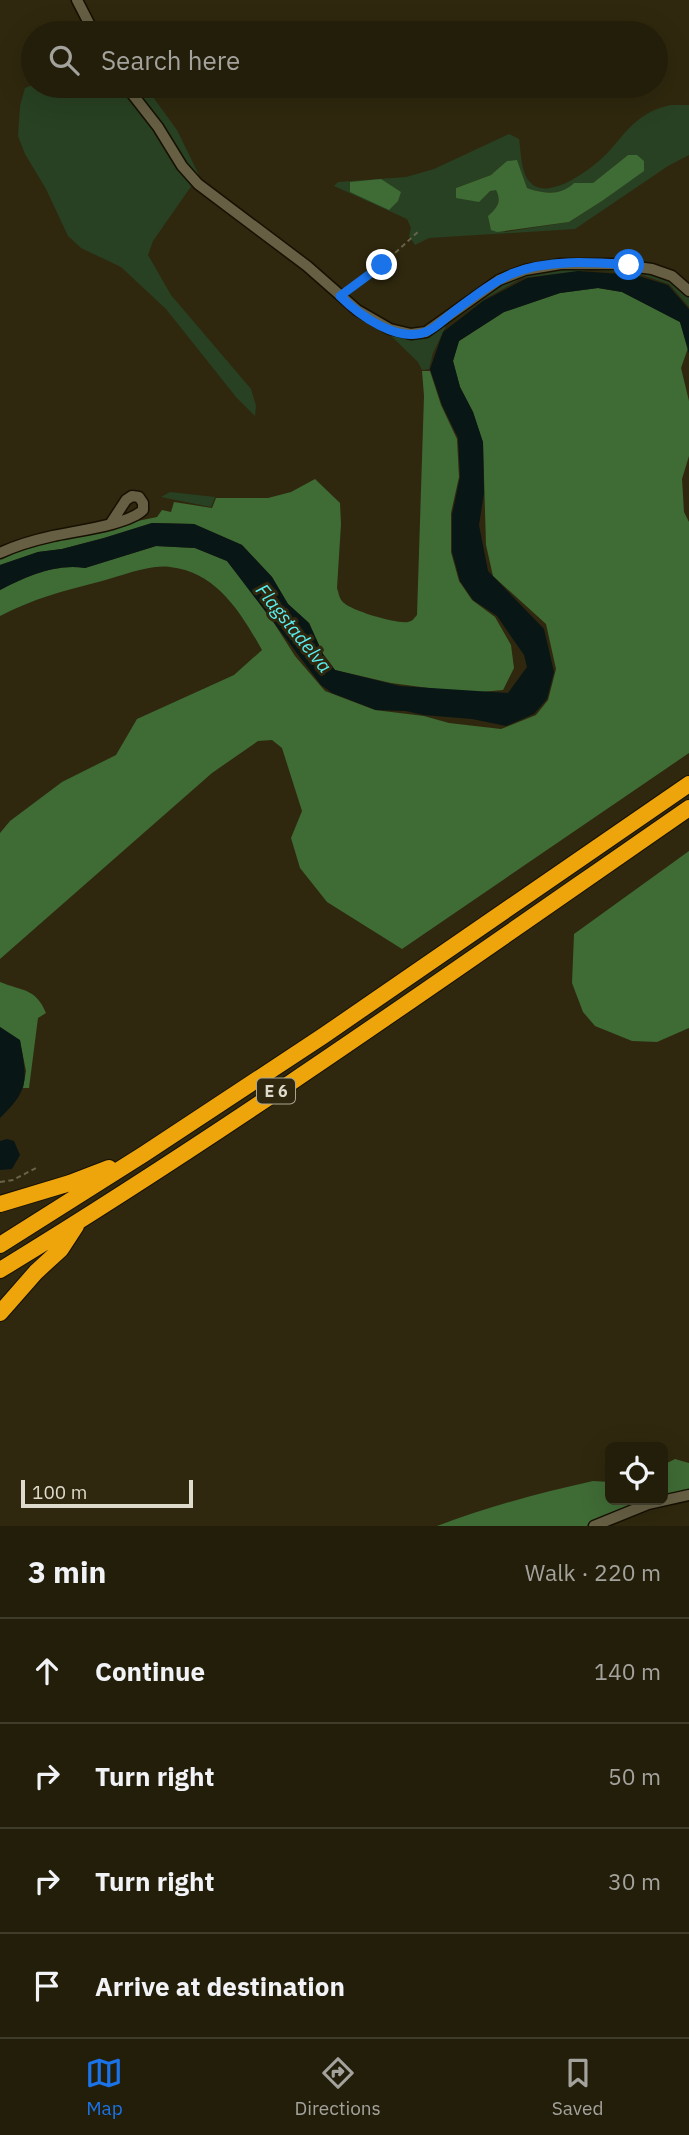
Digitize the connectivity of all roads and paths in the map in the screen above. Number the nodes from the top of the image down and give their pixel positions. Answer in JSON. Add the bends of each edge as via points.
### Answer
{"nodes":[{"id":1,"x":77,"y":0,"type":"edge"},
{"id":2,"x":88,"y":21,"type":"edge"},
{"id":3,"x":135,"y":98,"type":"edge"},
{"id":4,"x":420,"y":230,"type":"dead end"},
{"id":5,"x":689,"y":291,"type":"edge"},
{"id":6,"x":340,"y":296,"type":"junction"},
{"id":7,"x":111,"y":523,"type":"dead end"},
{"id":8,"x":0,"y":553,"type":"edge"},
{"id":9,"x":689,"y":784,"type":"edge"},
{"id":10,"x":689,"y":808,"type":"edge"},
{"id":11,"x":144,"y":1154,"type":"junction"},
{"id":12,"x":36,"y":1168,"type":"dead end"},
{"id":13,"x":0,"y":1182,"type":"edge"},
{"id":14,"x":0,"y":1203,"type":"edge"},
{"id":15,"x":79,"y":1222,"type":"junction"},
{"id":16,"x":0,"y":1245,"type":"edge"},
{"id":17,"x":0,"y":1270,"type":"edge"},
{"id":18,"x":0,"y":1313,"type":"edge"},
{"id":19,"x":689,"y":1495,"type":"edge"},
{"id":20,"x":594,"y":1526,"type":"edge"}],
"edges":[{"from":1,"to":2,"type":"street"},
{"from":3,"to":6,"type":"street","via":[[198,184]]},
{"from":4,"to":6,"type":"path"},
{"from":5,"to":6,"type":"street","via":[[665,273],[629,265],[531,268],[499,280],[432,329],[411,334],[370,319]]},
{"from":7,"to":8,"type":"street"},
{"from":9,"to":11,"type":"highway","number":"E 6"},
{"from":10,"to":15,"type":"highway","number":"E 6"},
{"from":11,"to":14,"type":"highway","number":"E 6","via":[[70,1183]]},
{"from":11,"to":16,"type":"highway","number":"E 6"},
{"from":12,"to":13,"type":"path"},
{"from":15,"to":17,"type":"highway","number":"E 6"},
{"from":15,"to":18,"type":"highway","number":"E 6","via":[[61,1249]]},
{"from":19,"to":20,"type":"street","via":[[648,1504]]}]}
